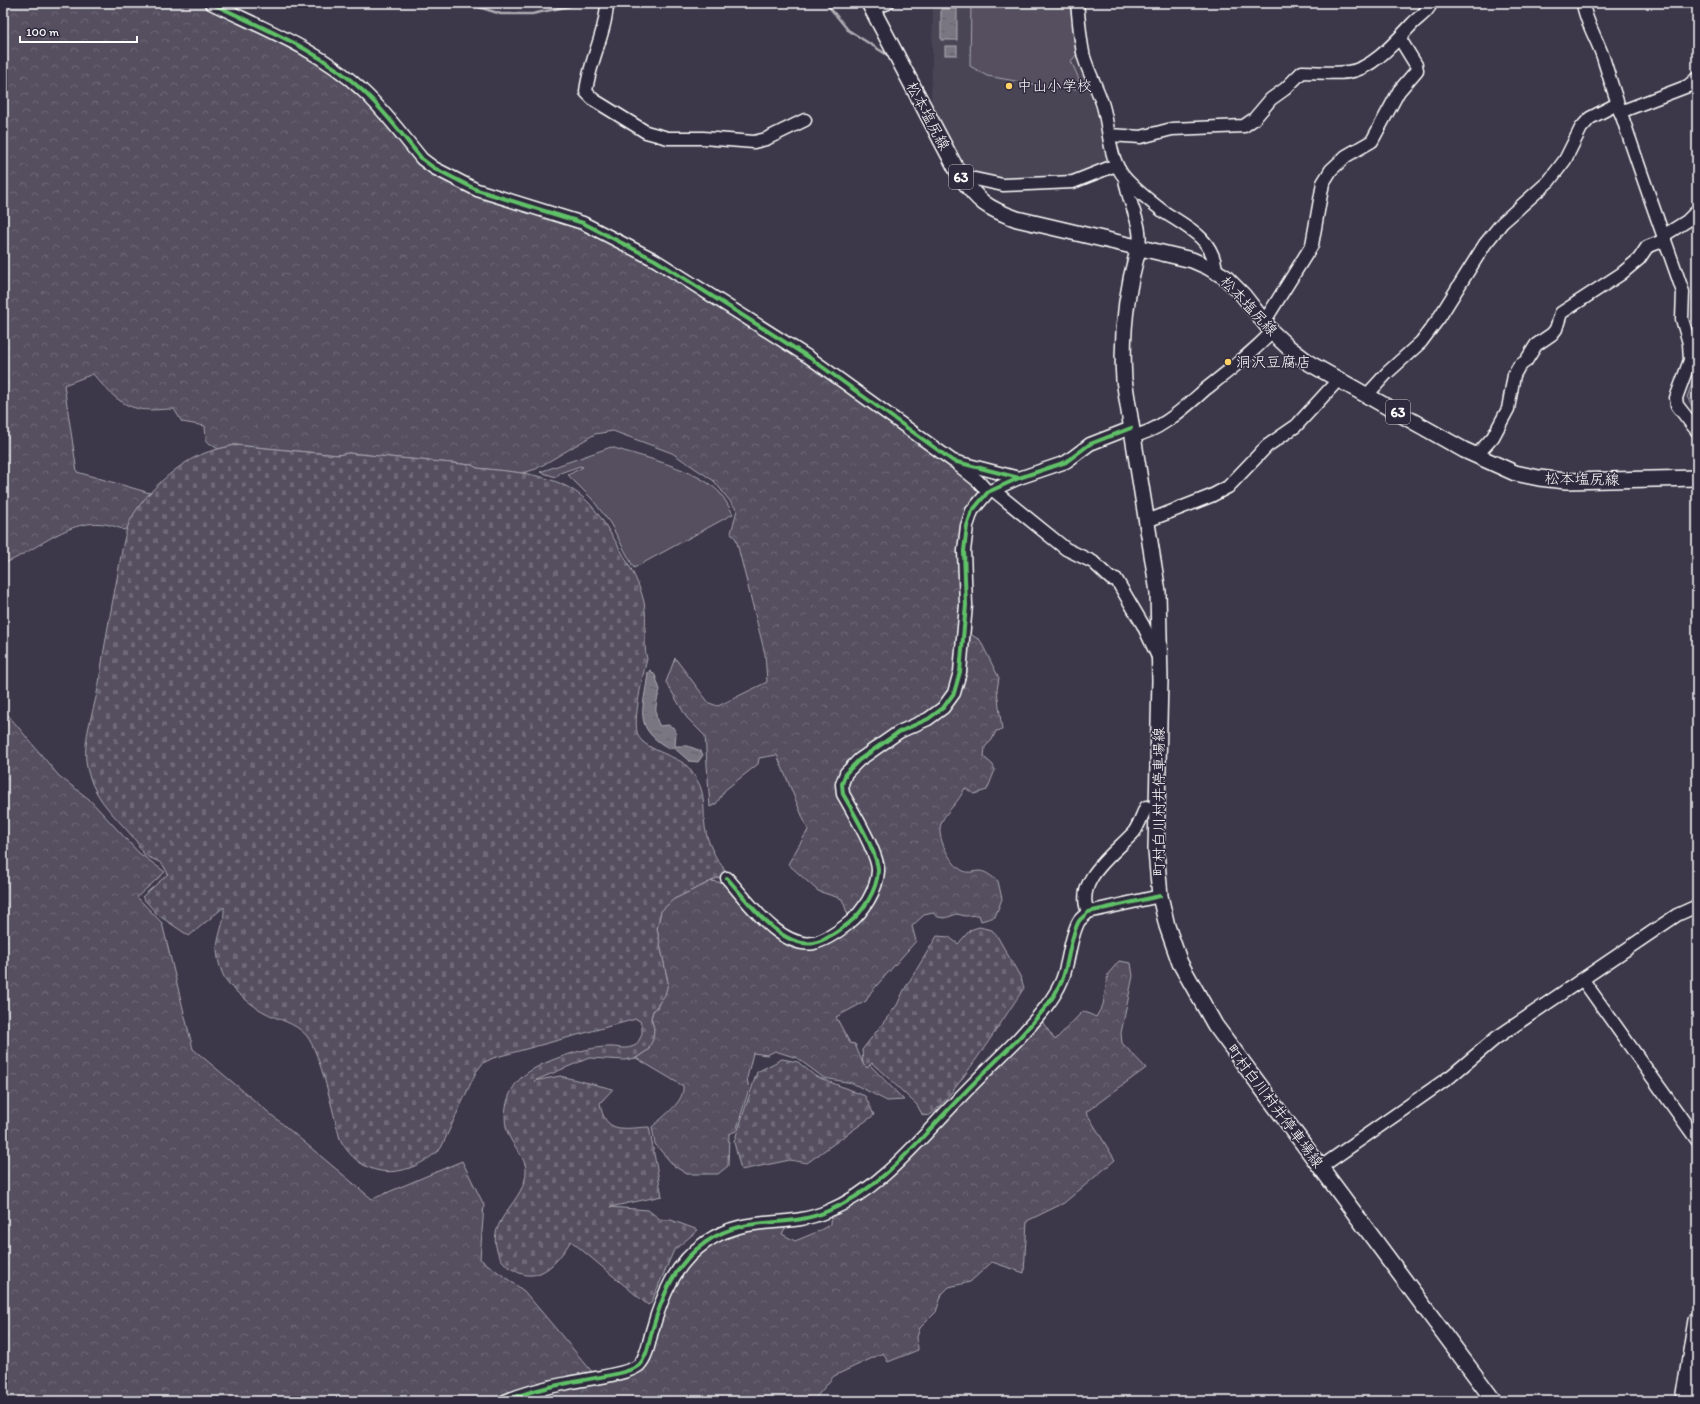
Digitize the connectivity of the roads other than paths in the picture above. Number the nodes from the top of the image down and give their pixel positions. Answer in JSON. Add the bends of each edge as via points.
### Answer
{"nodes":[{"id":1,"x":211,"y":3,"type":"edge"},
{"id":2,"x":606,"y":3,"type":"edge"},
{"id":3,"x":888,"y":3,"type":"edge"},
{"id":4,"x":1077,"y":3,"type":"edge"},
{"id":5,"x":1432,"y":3,"type":"edge"},
{"id":6,"x":1583,"y":3,"type":"edge"},
{"id":7,"x":871,"y":6,"type":"edge"},
{"id":8,"x":1400,"y":39,"type":"junction"},
{"id":9,"x":1697,"y":78,"type":"edge"},
{"id":10,"x":1618,"y":108,"type":"junction"},
{"id":11,"x":806,"y":120,"type":"dead end"},
{"id":12,"x":1109,"y":135,"type":"junction"},
{"id":13,"x":1116,"y":165,"type":"junction"},
{"id":14,"x":1125,"y":178,"type":"junction"},
{"id":15,"x":964,"y":181,"type":"junction"},
{"id":16,"x":1697,"y":210,"type":"edge"},
{"id":17,"x":1664,"y":238,"type":"junction"},
{"id":18,"x":1139,"y":247,"type":"junction"},
{"id":19,"x":1216,"y":271,"type":"junction"},
{"id":20,"x":1268,"y":327,"type":"junction"},
{"id":21,"x":1339,"y":379,"type":"junction"},
{"id":22,"x":1367,"y":395,"type":"junction"},
{"id":23,"x":1697,"y":431,"type":"edge"},
{"id":24,"x":1132,"y":432,"type":"junction"},
{"id":25,"x":1476,"y":456,"type":"junction"},
{"id":26,"x":953,"y":461,"type":"junction"},
{"id":27,"x":1020,"y":478,"type":"junction"},
{"id":28,"x":1697,"y":478,"type":"edge"},
{"id":29,"x":991,"y":491,"type":"junction"},
{"id":30,"x":1147,"y":521,"type":"junction"},
{"id":31,"x":1160,"y":660,"type":"junction"},
{"id":32,"x":1146,"y":807,"type":"dead end"},
{"id":33,"x":727,"y":878,"type":"dead end"},
{"id":34,"x":1160,"y":896,"type":"junction"},
{"id":35,"x":1697,"y":906,"type":"edge"},
{"id":36,"x":1088,"y":912,"type":"junction"},
{"id":37,"x":1583,"y":980,"type":"junction"},
{"id":38,"x":1697,"y":1140,"type":"edge"},
{"id":39,"x":1321,"y":1168,"type":"junction"},
{"id":40,"x":1697,"y":1320,"type":"edge"},
{"id":41,"x":504,"y":1401,"type":"edge"},
{"id":42,"x":1494,"y":1401,"type":"edge"},
{"id":43,"x":1684,"y":1401,"type":"edge"}],
"edges":[{"from":1,"to":26,"type":"street","via":[[281,37],[332,66],[362,90],[422,159],[434,168],[477,190],[583,223],[655,260],[810,358]]},
{"from":2,"to":11,"type":"street","via":[[586,92],[594,100],[646,132],[668,138],[754,142]]},
{"from":3,"to":7,"type":"street"},
{"from":4,"to":12,"type":"street","via":[[1084,56],[1103,106]]},
{"from":5,"to":8,"type":"street"},
{"from":6,"to":10,"type":"street","via":[[1599,44]]},
{"from":7,"to":15,"type":"main road","name":"松本塩尻線","number":"63"},
{"from":8,"to":12,"type":"street","via":[[1367,65],[1349,72],[1302,72],[1271,100],[1254,120],[1244,126],[1172,129],[1141,137]]},
{"from":8,"to":20,"type":"street","via":[[1417,70],[1399,91],[1372,141],[1346,156],[1331,170],[1323,183],[1312,245]]},
{"from":9,"to":10,"type":"street","via":[[1688,86]]},
{"from":10,"to":17,"type":"street"},
{"from":10,"to":22,"type":"street","via":[[1590,118],[1581,128],[1565,160],[1549,181],[1502,223],[1485,244],[1440,318],[1421,342]]},
{"from":12,"to":13,"type":"street"},
{"from":13,"to":14,"type":"street"},
{"from":13,"to":15,"type":"street","via":[[1073,182],[1003,185],[975,179]]},
{"from":14,"to":18,"type":"street","via":[[1126,189],[1140,229]]},
{"from":14,"to":19,"type":"street","via":[[1164,211],[1197,232],[1215,259]]},
{"from":15,"to":18,"type":"main road","name":"松本塩尻線","number":"63","via":[[982,203],[995,211],[1017,219]]},
{"from":16,"to":17,"type":"street"},
{"from":17,"to":23,"type":"street","via":[[1683,292],[1682,319],[1689,343],[1690,360],[1676,398],[1677,405]]},
{"from":17,"to":25,"type":"street","via":[[1647,247],[1621,274],[1560,313],[1556,329],[1536,345],[1526,361],[1519,366],[1514,375],[1508,409],[1493,437]]},
{"from":18,"to":19,"type":"main road","name":"松本塩尻線","number":"63","via":[[1192,260]]},
{"from":18,"to":24,"type":"main road","name":"町村白川村井停車場線","via":[[1124,314],[1122,352]]},
{"from":19,"to":20,"type":"main road","name":"松本塩尻線","number":"63","via":[[1234,286]]},
{"from":20,"to":21,"type":"main road","name":"松本塩尻線","number":"63","via":[[1304,359]]},
{"from":20,"to":24,"type":"street","via":[[1250,355],[1183,409],[1152,430]]},
{"from":21,"to":22,"type":"main road","name":"松本塩尻線","number":"63"},
{"from":21,"to":30,"type":"street","via":[[1296,426],[1267,446],[1228,487]]},
{"from":22,"to":25,"type":"main road","name":"松本塩尻線","number":"63"},
{"from":24,"to":27,"type":"street","via":[[1090,444],[1066,462]]},
{"from":24,"to":30,"type":"main road","name":"町村白川村井停車場線"},
{"from":25,"to":28,"type":"main road","name":"松本塩尻線","number":"63","via":[[1515,473],[1566,481]]},
{"from":26,"to":27,"type":"street"},
{"from":26,"to":29,"type":"street"},
{"from":27,"to":29,"type":"street"},
{"from":29,"to":31,"type":"street","via":[[1066,549],[1093,562],[1111,579],[1116,579]]},
{"from":29,"to":33,"type":"street","via":[[972,511],[967,526],[964,551],[966,606],[960,672],[954,693],[943,708],[928,719],[899,732],[859,760],[846,773],[842,784],[843,794],[873,852],[878,871],[873,891],[863,909],[840,930],[825,938],[814,943],[795,941],[774,930]]},
{"from":30,"to":31,"type":"main road","name":"町村白川村井停車場線","via":[[1158,592]]},
{"from":31,"to":34,"type":"main road","name":"町村白川村井停車場線","via":[[1156,851]]},
{"from":32,"to":36,"type":"street","via":[[1135,831],[1098,869],[1085,892],[1084,903]]},
{"from":34,"to":36,"type":"street"},
{"from":34,"to":39,"type":"main road","name":"町村白川村井停車場線","via":[[1180,963],[1204,1007]]},
{"from":35,"to":37,"type":"street","via":[[1677,915]]},
{"from":36,"to":41,"type":"street","via":[[1079,920],[1062,981],[1041,1014],[883,1177],[850,1201],[814,1217],[736,1226],[704,1243],[683,1260],[669,1282],[645,1356],[639,1365],[629,1371],[566,1383]]},
{"from":37,"to":38,"type":"street"},
{"from":37,"to":39,"type":"street","via":[[1496,1038],[1451,1076]]},
{"from":39,"to":42,"type":"main road","name":"町村白川村井停車場線"},
{"from":40,"to":43,"type":"main road"}]}
